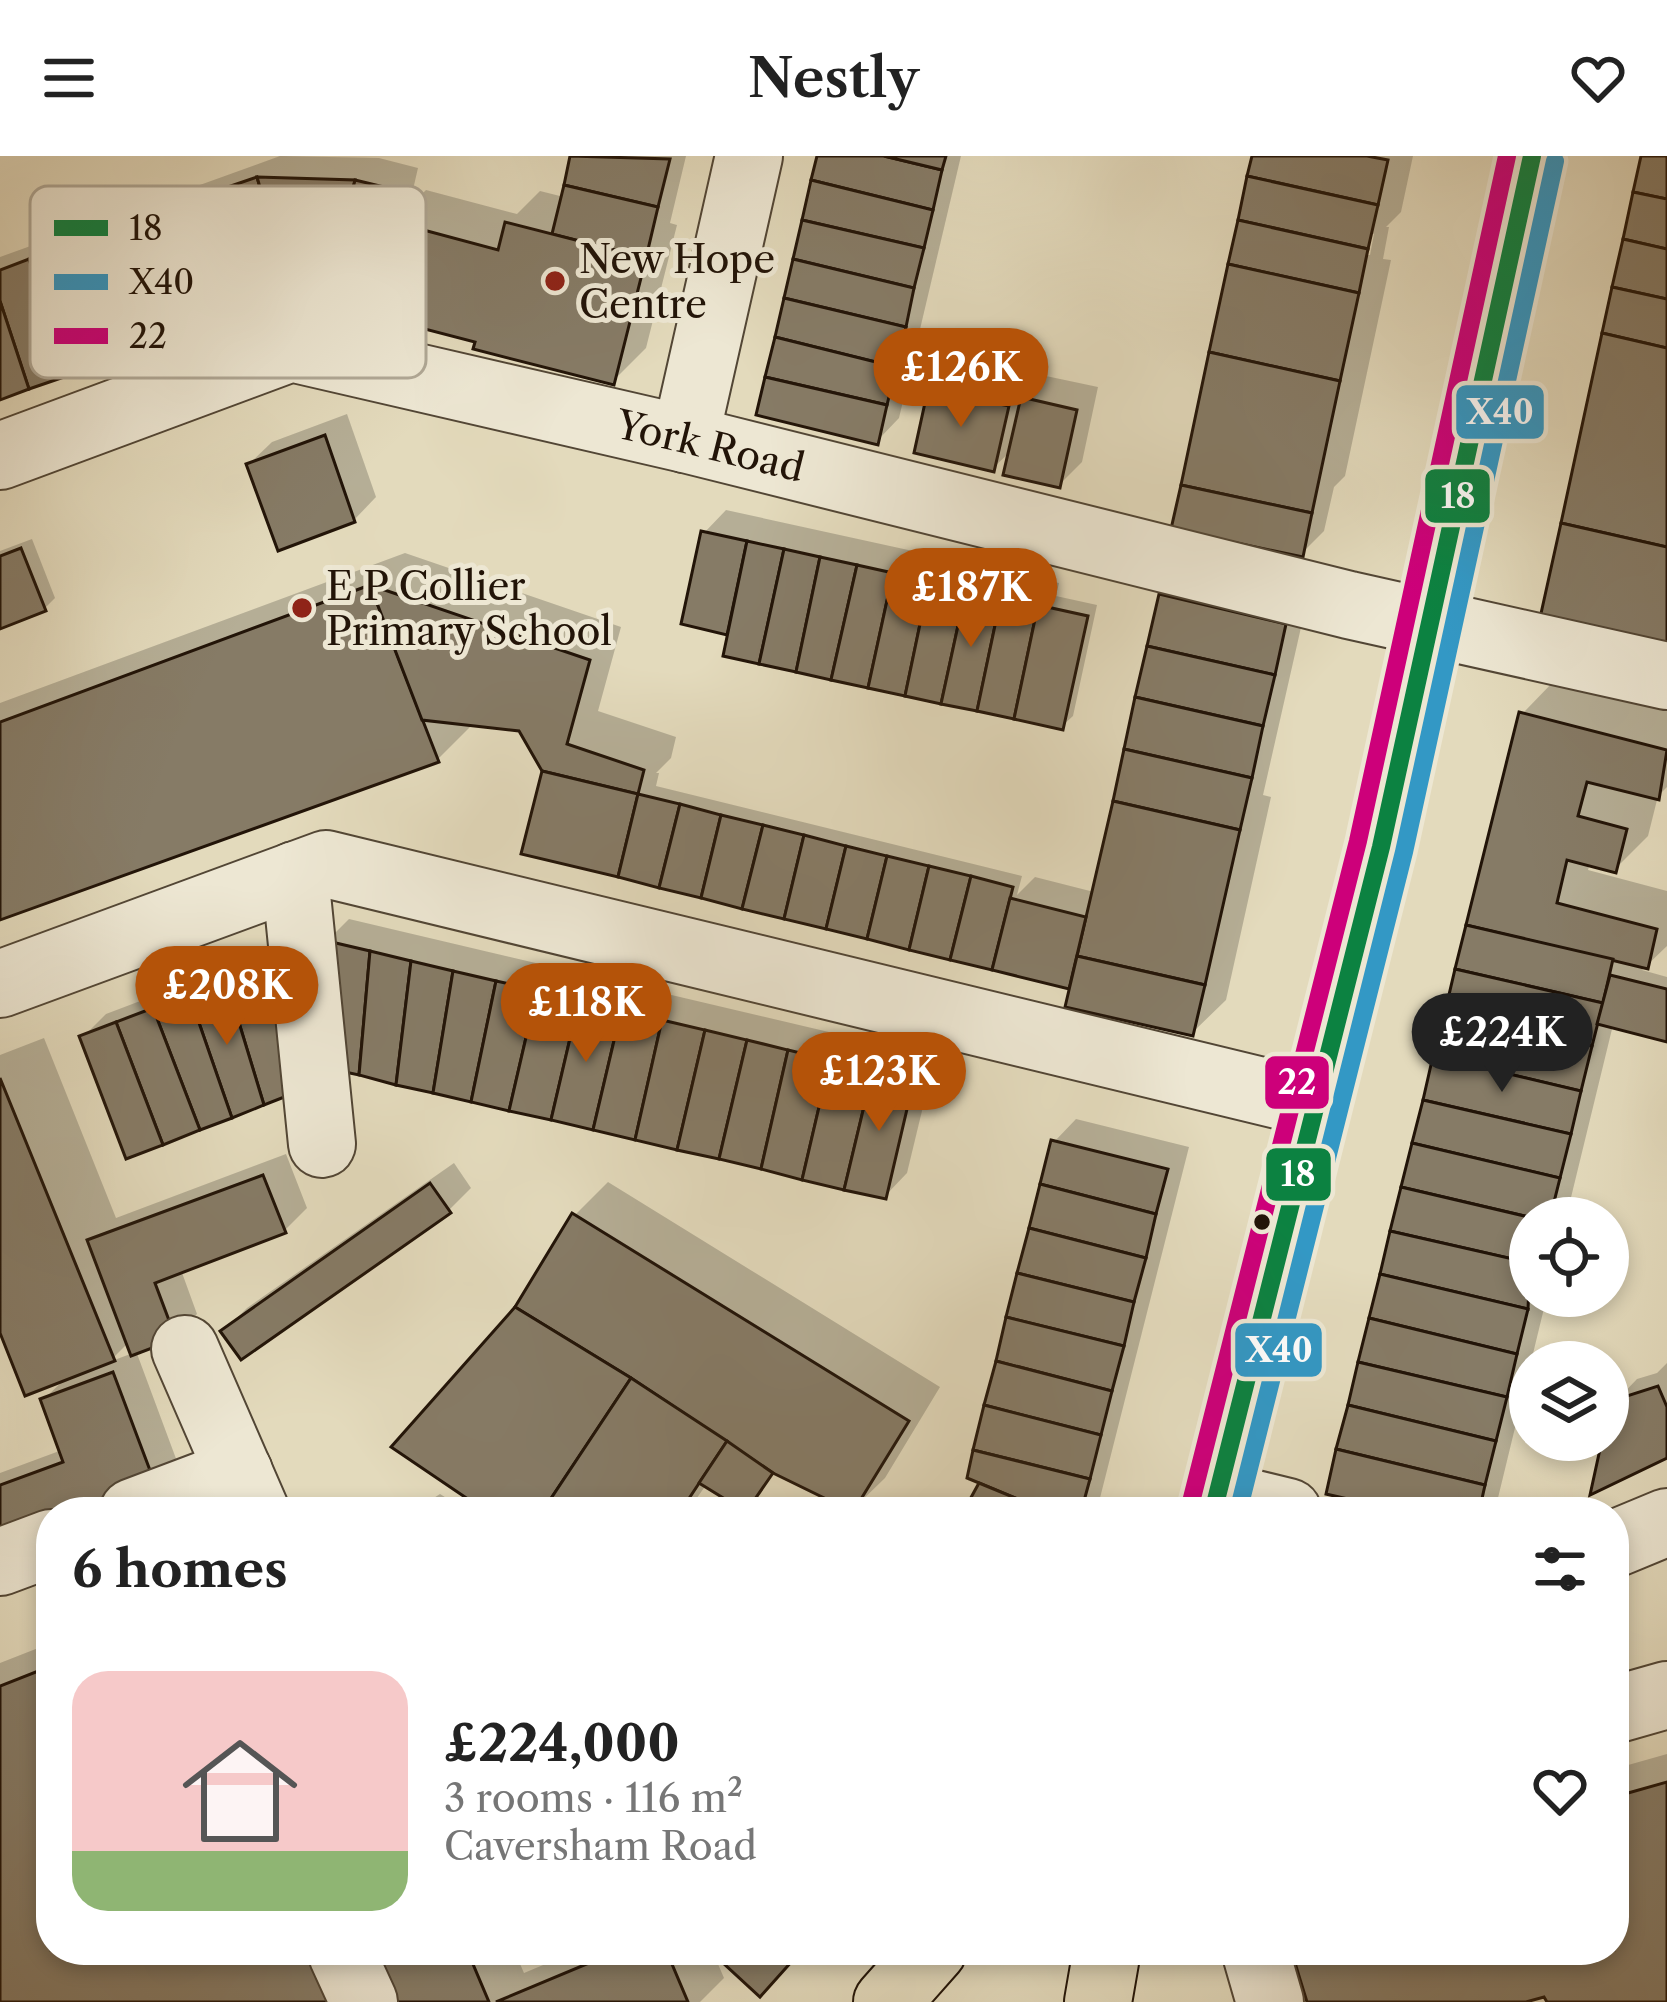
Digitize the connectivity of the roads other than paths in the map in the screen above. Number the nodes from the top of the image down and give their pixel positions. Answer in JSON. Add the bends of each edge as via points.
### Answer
{"nodes":[{"id":1,"x":749,"y":156,"type":"edge"},
{"id":2,"x":1532,"y":156,"type":"edge"},
{"id":3,"x":210,"y":378,"type":"edge"},
{"id":4,"x":421,"y":378,"type":"edge"},
{"id":5,"x":685,"y":439,"type":"junction"},
{"id":6,"x":0,"y":456,"type":"edge"},
{"id":7,"x":1429,"y":624,"type":"junction"},
{"id":8,"x":1667,"y":676,"type":"edge"},
{"id":9,"x":295,"y":875,"type":"junction"},
{"id":10,"x":0,"y":984,"type":"edge"},
{"id":11,"x":1315,"y":1104,"type":"junction"},
{"id":12,"x":322,"y":1144,"type":"dead end"},
{"id":13,"x":185,"y":1348,"type":"dead end"},
{"id":14,"x":247,"y":1492,"type":"edge"},
{"id":15,"x":1217,"y":1497,"type":"edge"},
{"id":16,"x":1667,"y":1522,"type":"edge"},
{"id":17,"x":1629,"y":1538,"type":"edge"},
{"id":18,"x":36,"y":1549,"type":"edge"},
{"id":19,"x":0,"y":1562,"type":"edge"},
{"id":20,"x":1667,"y":1695,"type":"edge"},
{"id":21,"x":1629,"y":1706,"type":"edge"},
{"id":22,"x":920,"y":1965,"type":"edge"},
{"id":23,"x":1104,"y":1965,"type":"edge"},
{"id":24,"x":1259,"y":1965,"type":"edge"},
{"id":25,"x":887,"y":2002,"type":"edge"},
{"id":26,"x":1098,"y":2002,"type":"edge"},
{"id":27,"x":1270,"y":2002,"type":"edge"}],
"edges":[{"from":1,"to":5,"type":"street"},
{"from":2,"to":7,"type":"main road"},
{"from":3,"to":6,"type":"street","name":"York Road"},
{"from":4,"to":5,"type":"street","name":"York Road"},
{"from":5,"to":7,"type":"street","name":"York Road"},
{"from":7,"to":8,"type":"street","name":"York Road"},
{"from":7,"to":11,"type":"main road"},
{"from":9,"to":10,"type":"street"},
{"from":9,"to":11,"type":"street","via":[[326,864]]},
{"from":9,"to":12,"type":"street"},
{"from":11,"to":15,"type":"main road"},
{"from":13,"to":14,"type":"street"},
{"from":16,"to":17,"type":"street"},
{"from":18,"to":19,"type":"street"},
{"from":20,"to":21,"type":"street"},
{"from":22,"to":25,"type":"main road"},
{"from":23,"to":26,"type":"main road"},
{"from":24,"to":27,"type":"street"}]}
